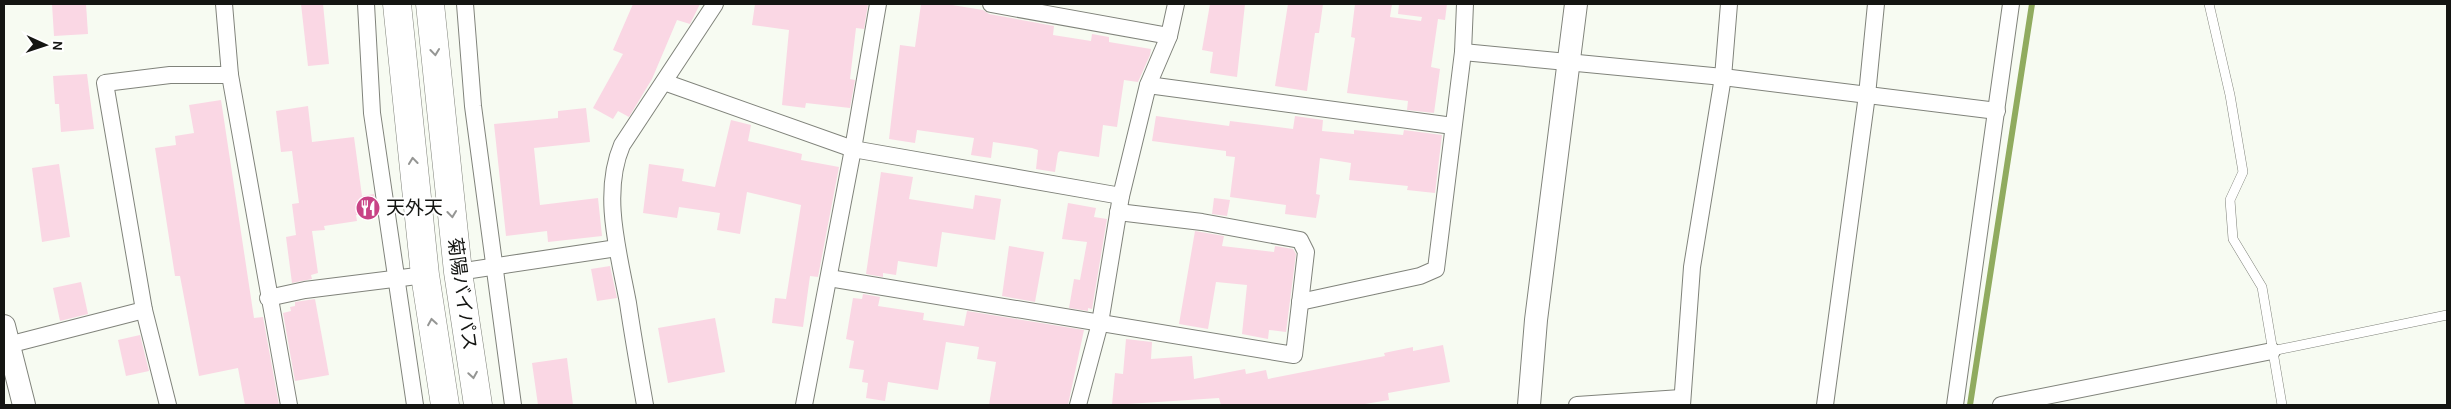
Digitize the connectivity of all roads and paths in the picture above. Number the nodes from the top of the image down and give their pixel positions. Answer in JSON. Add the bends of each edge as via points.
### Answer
{"nodes":[{"id":1,"x":224,"y":4,"type":"edge"},
{"id":2,"x":366,"y":4,"type":"edge"},
{"id":3,"x":397,"y":4,"type":"edge"},
{"id":4,"x":430,"y":4,"type":"edge"},
{"id":5,"x":465,"y":4,"type":"edge"},
{"id":6,"x":715,"y":4,"type":"edge"},
{"id":7,"x":878,"y":4,"type":"edge"},
{"id":8,"x":991,"y":4,"type":"edge"},
{"id":9,"x":1176,"y":4,"type":"edge"},
{"id":10,"x":1464,"y":4,"type":"edge"},
{"id":11,"x":1576,"y":4,"type":"edge"},
{"id":12,"x":1729,"y":4,"type":"edge"},
{"id":13,"x":1876,"y":4,"type":"edge"},
{"id":14,"x":2012,"y":4,"type":"edge"},
{"id":15,"x":2209,"y":4,"type":"edge"},
{"id":16,"x":1169,"y":36,"type":"junction"},
{"id":17,"x":1463,"y":52,"type":"junction"},
{"id":18,"x":1568,"y":63,"type":"junction"},
{"id":19,"x":230,"y":75,"type":"junction"},
{"id":20,"x":1723,"y":77,"type":"junction"},
{"id":21,"x":664,"y":82,"type":"junction"},
{"id":22,"x":1148,"y":85,"type":"junction"},
{"id":23,"x":1867,"y":95,"type":"junction"},
{"id":24,"x":1997,"y":111,"type":"junction"},
{"id":25,"x":1453,"y":126,"type":"junction"},
{"id":26,"x":853,"y":148,"type":"junction"},
{"id":27,"x":1119,"y":204,"type":"junction"},
{"id":28,"x":617,"y":248,"type":"junction"},
{"id":29,"x":494,"y":267,"type":"junction"},
{"id":30,"x":458,"y":272,"type":"junction"},
{"id":31,"x":425,"y":275,"type":"junction"},
{"id":32,"x":829,"y":278,"type":"junction"},
{"id":33,"x":396,"y":279,"type":"junction"},
{"id":34,"x":268,"y":298,"type":"junction"},
{"id":35,"x":1300,"y":302,"type":"junction"},
{"id":36,"x":144,"y":310,"type":"junction"},
{"id":37,"x":2447,"y":314,"type":"edge"},
{"id":38,"x":1100,"y":323,"type":"junction"},
{"id":39,"x":6,"y":336,"type":"edge"},
{"id":40,"x":2272,"y":351,"type":"junction"},
{"id":41,"x":1682,"y":401,"type":"edge"},
{"id":42,"x":24,"y":405,"type":"edge"},
{"id":43,"x":168,"y":405,"type":"edge"},
{"id":44,"x":289,"y":405,"type":"edge"},
{"id":45,"x":415,"y":405,"type":"edge"},
{"id":46,"x":444,"y":405,"type":"edge"},
{"id":47,"x":478,"y":405,"type":"edge"},
{"id":48,"x":513,"y":405,"type":"edge"},
{"id":49,"x":644,"y":405,"type":"edge"},
{"id":50,"x":804,"y":405,"type":"edge"},
{"id":51,"x":1078,"y":405,"type":"edge"},
{"id":52,"x":1530,"y":405,"type":"edge"},
{"id":53,"x":1578,"y":405,"type":"edge"},
{"id":54,"x":1825,"y":405,"type":"edge"},
{"id":55,"x":1955,"y":405,"type":"edge"},
{"id":56,"x":2001,"y":405,"type":"edge"},
{"id":57,"x":2282,"y":405,"type":"edge"}],
"edges":[{"from":1,"to":19,"type":"street"},
{"from":2,"to":33,"type":"street","via":[[372,113]]},
{"from":31,"to":3,"type":"highway","name":"菊陽バイパス","one_way":true},
{"from":4,"to":30,"type":"highway","name":"菊陽バイパス","one_way":true},
{"from":5,"to":29,"type":"street","via":[[473,106]]},
{"from":6,"to":21,"type":"street"},
{"from":7,"to":26,"type":"street"},
{"from":8,"to":16,"type":"street"},
{"from":9,"to":16,"type":"street"},
{"from":10,"to":17,"type":"street"},
{"from":11,"to":18,"type":"street"},
{"from":12,"to":20,"type":"street"},
{"from":13,"to":23,"type":"street"},
{"from":14,"to":24,"type":"street"},
{"from":15,"to":40,"type":"lane","via":[[2230,95],[2242,172],[2230,200],[2233,238],[2262,287]]},
{"from":16,"to":22,"type":"street"},
{"from":17,"to":18,"type":"street"},
{"from":17,"to":25,"type":"street"},
{"from":18,"to":20,"type":"street"},
{"from":18,"to":52,"type":"street","via":[[1536,320]]},
{"from":19,"to":34,"type":"street"},
{"from":19,"to":36,"type":"street","via":[[170,75],[105,83]]},
{"from":20,"to":23,"type":"street"},
{"from":20,"to":41,"type":"street","via":[[1692,267]]},
{"from":21,"to":26,"type":"street"},
{"from":21,"to":28,"type":"street","via":[[622,145],[615,162]]},
{"from":22,"to":25,"type":"street"},
{"from":22,"to":27,"type":"street"},
{"from":23,"to":24,"type":"street"},
{"from":23,"to":54,"type":"street"},
{"from":24,"to":55,"type":"street"},
{"from":25,"to":35,"type":"street","via":[[1436,269],[1420,276]]},
{"from":26,"to":27,"type":"street"},
{"from":26,"to":32,"type":"street"},
{"from":27,"to":35,"type":"street","via":[[1300,240],[1306,252]]},
{"from":27,"to":38,"type":"street"},
{"from":28,"to":29,"type":"street"},
{"from":28,"to":49,"type":"street"},
{"from":29,"to":30,"type":"street"},
{"from":29,"to":48,"type":"street"},
{"from":30,"to":47,"type":"highway","name":"菊陽バイパス","one_way":true},
{"from":31,"to":33,"type":"street"},
{"from":46,"to":31,"type":"highway","name":"菊陽バイパス","one_way":true},
{"from":32,"to":38,"type":"street"},
{"from":32,"to":50,"type":"street"},
{"from":33,"to":34,"type":"street"},
{"from":33,"to":45,"type":"street"},
{"from":34,"to":44,"type":"street"},
{"from":35,"to":38,"type":"street","via":[[1294,355]]},
{"from":36,"to":39,"type":"street"},
{"from":36,"to":43,"type":"street"},
{"from":37,"to":40,"type":"lane"},
{"from":38,"to":51,"type":"street"},
{"from":39,"to":42,"type":"street"},
{"from":40,"to":56,"type":"street"},
{"from":40,"to":57,"type":"lane"},
{"from":41,"to":53,"type":"street"}]}
